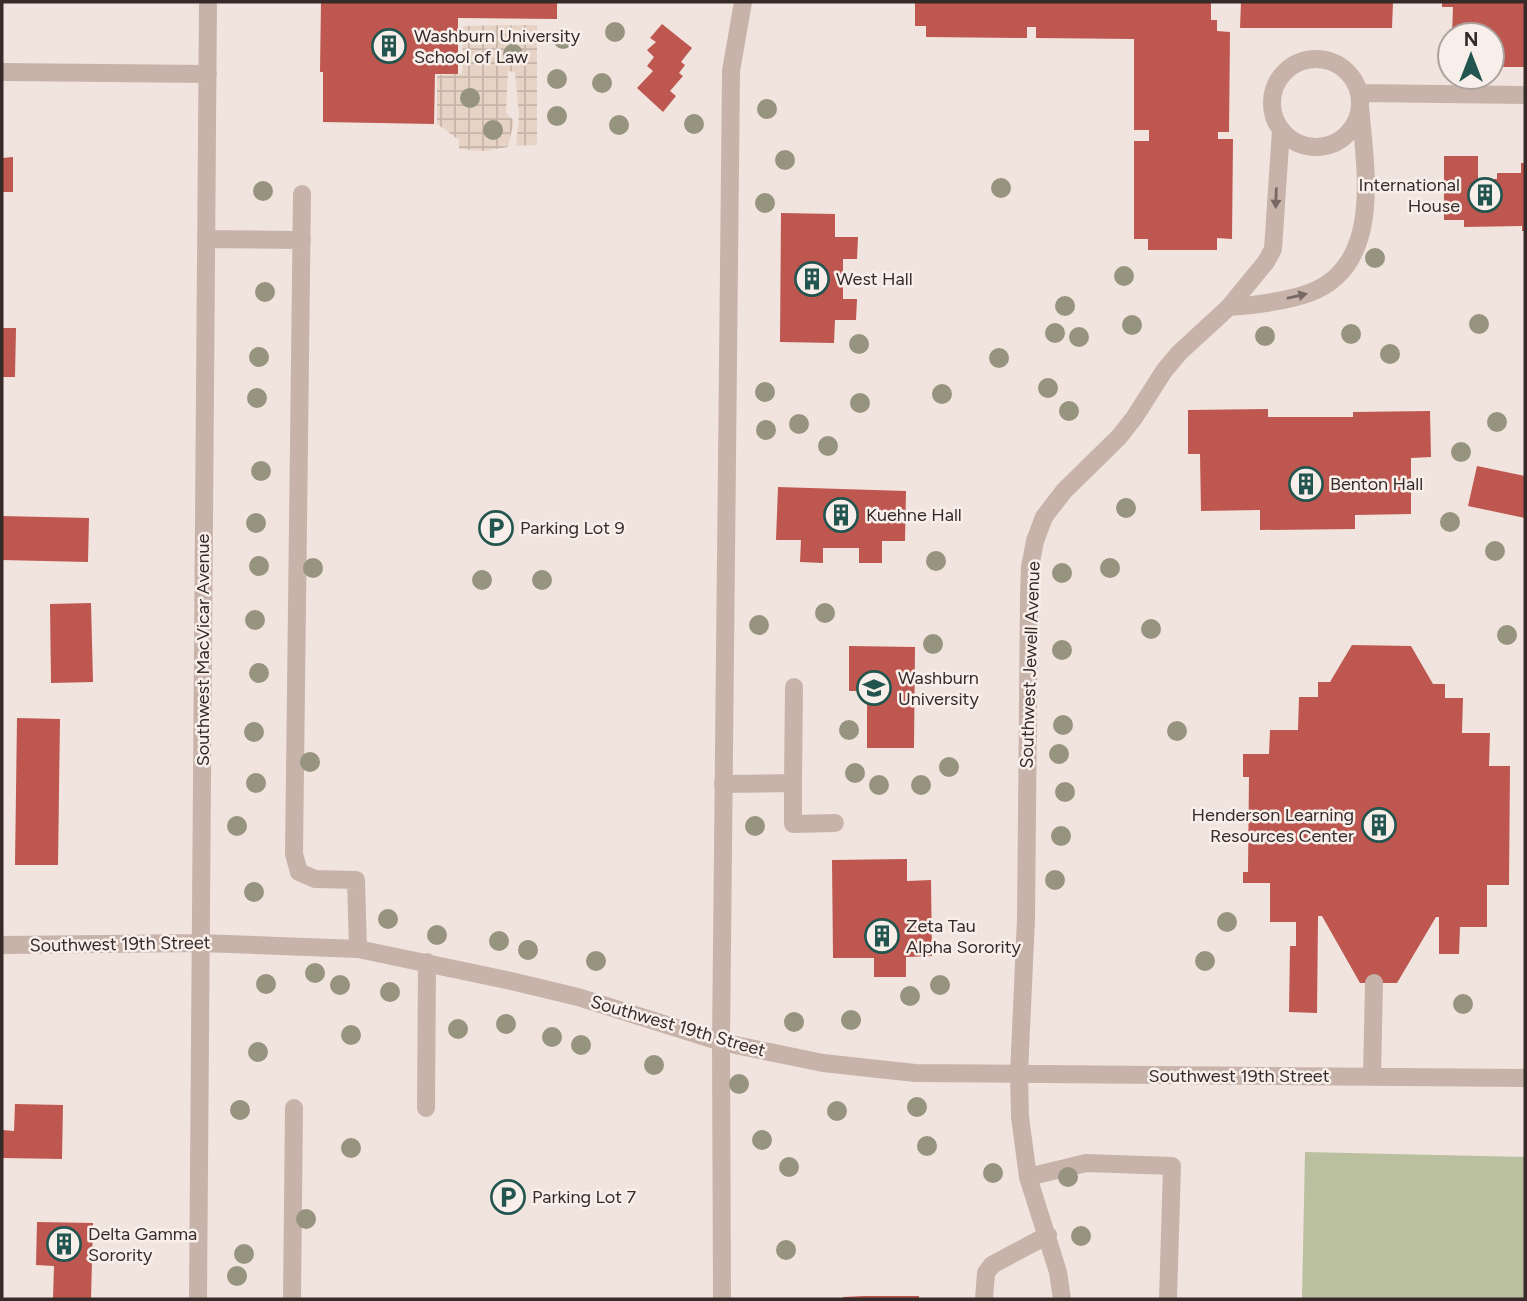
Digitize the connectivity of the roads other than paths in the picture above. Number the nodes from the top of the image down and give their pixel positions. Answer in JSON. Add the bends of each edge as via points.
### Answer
{"nodes":[{"id":1,"x":208,"y":2,"type":"edge"},
{"id":2,"x":743,"y":2,"type":"edge"},
{"id":3,"x":2,"y":72,"type":"edge"},
{"id":4,"x":208,"y":74,"type":"junction"},
{"id":5,"x":1525,"y":95,"type":"edge"},
{"id":6,"x":1359,"y":99,"type":"junction"},
{"id":7,"x":1280,"y":130,"type":"junction"},
{"id":8,"x":303,"y":194,"type":"dead end"},
{"id":9,"x":206,"y":239,"type":"junction"},
{"id":10,"x":302,"y":240,"type":"junction"},
{"id":11,"x":1229,"y":307,"type":"junction"},
{"id":12,"x":794,"y":687,"type":"dead end"},
{"id":13,"x":793,"y":783,"type":"junction"},
{"id":14,"x":723,"y":784,"type":"junction"},
{"id":15,"x":835,"y":823,"type":"dead end"},
{"id":16,"x":201,"y":943,"type":"junction"},
{"id":17,"x":2,"y":945,"type":"edge"},
{"id":18,"x":358,"y":949,"type":"junction"},
{"id":19,"x":427,"y":962,"type":"junction"},
{"id":20,"x":1374,"y":983,"type":"dead end"},
{"id":21,"x":721,"y":1042,"type":"junction"},
{"id":22,"x":1019,"y":1074,"type":"junction"},
{"id":23,"x":1372,"y":1077,"type":"junction"},
{"id":24,"x":1525,"y":1078,"type":"edge"},
{"id":25,"x":294,"y":1108,"type":"dead end"},
{"id":26,"x":426,"y":1108,"type":"dead end"},
{"id":27,"x":1028,"y":1177,"type":"junction"},
{"id":28,"x":1048,"y":1235,"type":"junction"},
{"id":29,"x":198,"y":1299,"type":"edge"},
{"id":30,"x":292,"y":1299,"type":"edge"},
{"id":31,"x":722,"y":1299,"type":"edge"},
{"id":32,"x":984,"y":1299,"type":"edge"},
{"id":33,"x":1062,"y":1299,"type":"edge"},
{"id":34,"x":1168,"y":1299,"type":"edge"}],
"edges":[{"from":1,"to":4,"type":"street","name":"Southwest MacVicar Avenue"},
{"from":2,"to":14,"type":"street","via":[[731,71]]},
{"from":3,"to":4,"type":"street"},
{"from":4,"to":9,"type":"street","name":"Southwest MacVicar Avenue"},
{"from":5,"to":6,"type":"street"},
{"from":6,"to":7,"type":"street","via":[[1356,121],[1332,144],[1314,147],[1294,142]]},
{"from":6,"to":7,"type":"street","via":[[1350,75],[1332,62],[1313,59],[1298,63],[1285,71],[1272,94]]},
{"from":11,"to":6,"type":"street","one_way":true,"via":[[1311,293],[1336,277],[1352,257],[1362,234],[1365,205]]},
{"from":7,"to":11,"type":"street","name":"Southwest Jewell Avenue","one_way":true,"via":[[1273,249]]},
{"from":8,"to":10,"type":"street"},
{"from":9,"to":10,"type":"street"},
{"from":9,"to":16,"type":"street","name":"Southwest MacVicar Avenue"},
{"from":10,"to":18,"type":"street","via":[[294,854],[299,872],[315,879],[356,880]]},
{"from":11,"to":22,"type":"street","name":"Southwest Jewell Avenue","via":[[1179,353],[1119,437],[1063,491],[1044,517],[1035,541],[1029,597],[1026,919]]},
{"from":12,"to":13,"type":"street"},
{"from":13,"to":14,"type":"street"},
{"from":13,"to":15,"type":"street","via":[[793,824]]},
{"from":14,"to":21,"type":"street"},
{"from":16,"to":17,"type":"street","name":"Southwest 19th Street"},
{"from":16,"to":18,"type":"street","name":"Southwest 19th Street"},
{"from":16,"to":29,"type":"street","name":"Southwest MacVicar Avenue"},
{"from":18,"to":19,"type":"street","name":"Southwest 19th Street"},
{"from":19,"to":21,"type":"street","name":"Southwest 19th Street","via":[[578,997]]},
{"from":19,"to":26,"type":"street"},
{"from":20,"to":23,"type":"street"},
{"from":21,"to":22,"type":"street","name":"Southwest 19th Street","via":[[823,1063],[915,1073]]},
{"from":21,"to":31,"type":"street"},
{"from":22,"to":23,"type":"street","name":"Southwest 19th Street"},
{"from":22,"to":27,"type":"street","name":"Southwest Jewell Avenue"},
{"from":23,"to":24,"type":"street","name":"Southwest 19th Street"},
{"from":25,"to":30,"type":"street"},
{"from":27,"to":28,"type":"street","name":"Southwest Jewell Avenue"},
{"from":27,"to":34,"type":"street","via":[[1086,1163],[1172,1166]]},
{"from":28,"to":32,"type":"street","via":[[992,1265],[986,1273]]},
{"from":28,"to":33,"type":"street","name":"Southwest Jewell Avenue"}]}
